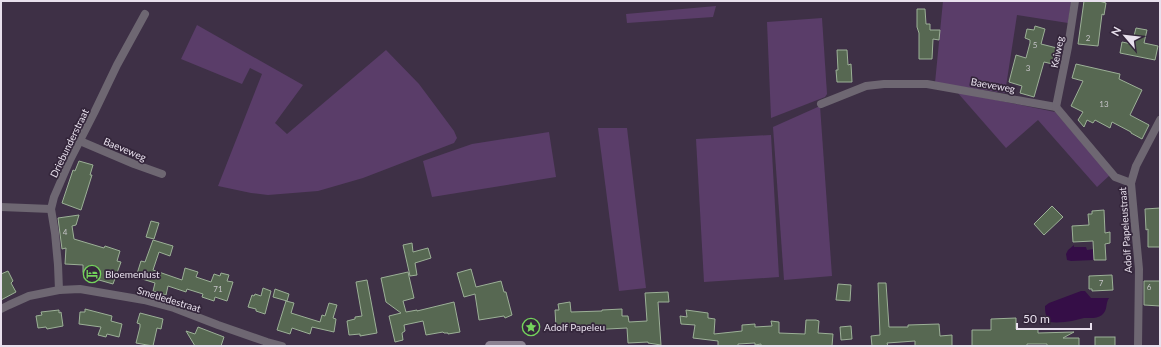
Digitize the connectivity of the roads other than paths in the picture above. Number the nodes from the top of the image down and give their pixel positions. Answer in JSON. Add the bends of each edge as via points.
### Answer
{"nodes":[{"id":1,"x":1075,"y":1,"type":"edge"},
{"id":2,"x":145,"y":14,"type":"dead end"},
{"id":3,"x":821,"y":104,"type":"dead end"},
{"id":4,"x":1056,"y":107,"type":"junction"},
{"id":5,"x":1160,"y":120,"type":"edge"},
{"id":6,"x":80,"y":140,"type":"junction"},
{"id":7,"x":162,"y":174,"type":"dead end"},
{"id":8,"x":1130,"y":183,"type":"junction"},
{"id":9,"x":1,"y":207,"type":"edge"},
{"id":10,"x":51,"y":209,"type":"junction"},
{"id":11,"x":59,"y":290,"type":"junction"},
{"id":12,"x":1,"y":309,"type":"edge"},
{"id":13,"x":282,"y":346,"type":"edge"},
{"id":14,"x":490,"y":346,"type":"edge"},
{"id":15,"x":521,"y":346,"type":"edge"},
{"id":16,"x":1138,"y":346,"type":"edge"}],
"edges":[{"from":1,"to":4,"type":"street","name":"Keiweg"},
{"from":2,"to":6,"type":"street","name":"Driebunderstraat"},
{"from":3,"to":4,"type":"street","name":"Baeveweg","via":[[866,86],[927,84]]},
{"from":4,"to":8,"type":"street","via":[[1115,177]]},
{"from":5,"to":8,"type":"street","name":"Adolf Papeleustraat"},
{"from":6,"to":7,"type":"street","name":"Baeveweg"},
{"from":6,"to":10,"type":"street","name":"Driebunderstraat"},
{"from":8,"to":16,"type":"street","name":"Adolf Papeleustraat","via":[[1138,269]]},
{"from":9,"to":10,"type":"street"},
{"from":10,"to":11,"type":"street","name":"Driebunderstraat"},
{"from":11,"to":12,"type":"street","name":"Smetledestraat","via":[[29,296]]},
{"from":11,"to":13,"type":"street","name":"Smetledestraat","via":[[80,289],[144,300]]},
{"from":14,"to":15,"type":"street"}]}
